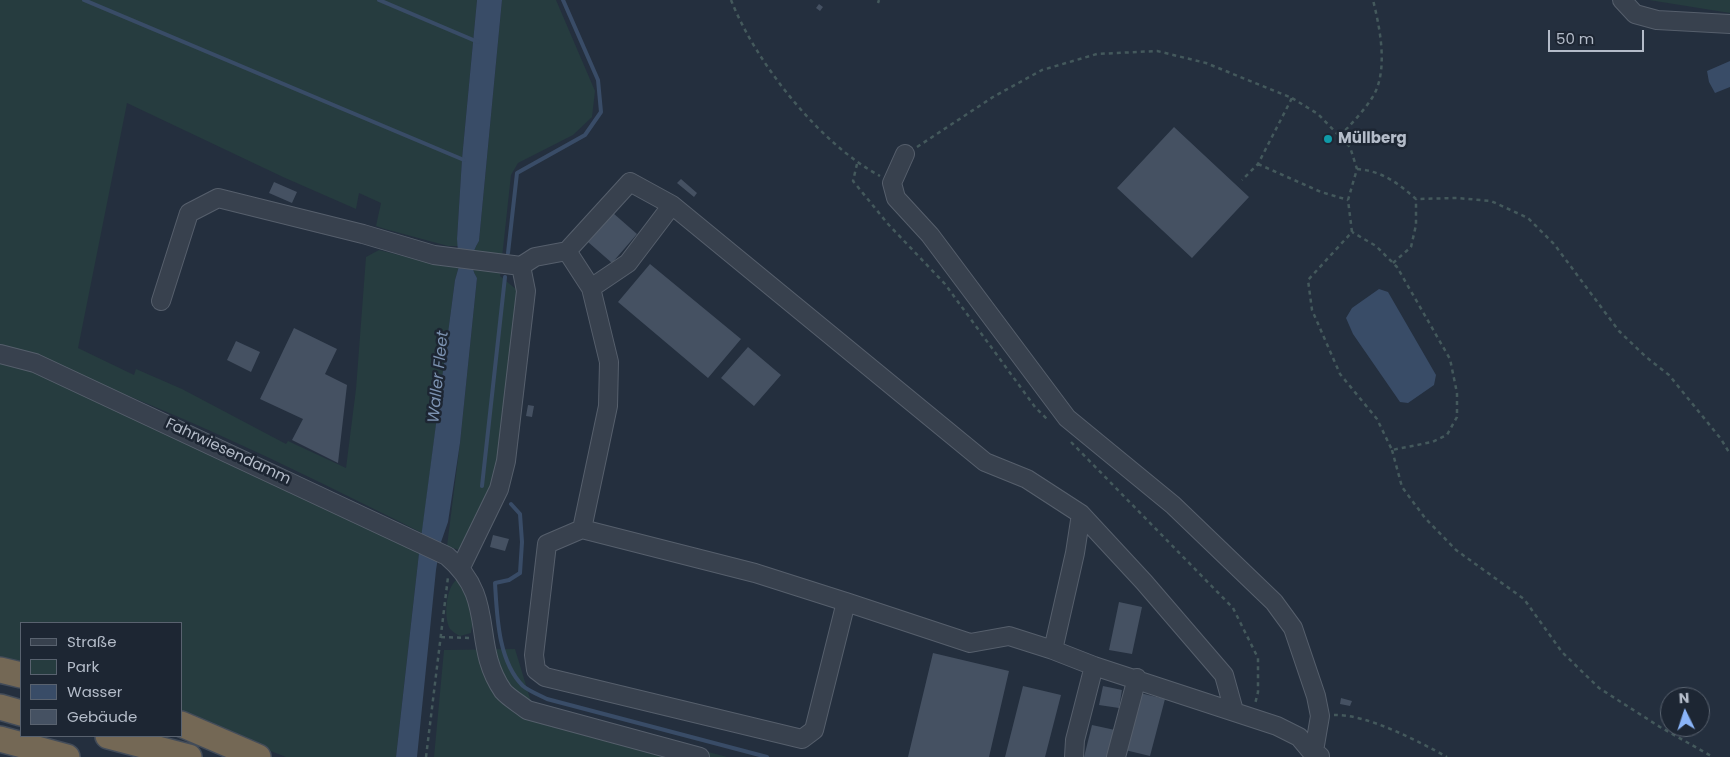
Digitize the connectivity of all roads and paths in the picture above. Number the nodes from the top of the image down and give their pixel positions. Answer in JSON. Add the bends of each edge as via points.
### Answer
{"nodes":[{"id":1,"x":731,"y":0,"type":"edge"},
{"id":2,"x":1373,"y":0,"type":"edge"},
{"id":3,"x":1622,"y":0,"type":"edge"},
{"id":4,"x":1730,"y":24,"type":"edge"},
{"id":5,"x":1292,"y":98,"type":"junction"},
{"id":6,"x":1340,"y":136,"type":"junction"},
{"id":7,"x":905,"y":154,"type":"joint"},
{"id":8,"x":1258,"y":164,"type":"junction"},
{"id":9,"x":1357,"y":169,"type":"junction"},
{"id":10,"x":1242,"y":180,"type":"dead end"},
{"id":11,"x":892,"y":183,"type":"junction"},
{"id":12,"x":1416,"y":199,"type":"junction"},
{"id":13,"x":1348,"y":200,"type":"junction"},
{"id":14,"x":672,"y":205,"type":"junction"},
{"id":15,"x":1352,"y":232,"type":"junction"},
{"id":16,"x":567,"y":251,"type":"junction"},
{"id":17,"x":1393,"y":263,"type":"junction"},
{"id":18,"x":521,"y":266,"type":"junction"},
{"id":19,"x":590,"y":288,"type":"junction"},
{"id":20,"x":160,"y":301,"type":"dead end"},
{"id":21,"x":0,"y":354,"type":"edge"},
{"id":22,"x":1392,"y":450,"type":"junction"},
{"id":23,"x":1730,"y":454,"type":"edge"},
{"id":24,"x":1081,"y":514,"type":"junction"},
{"id":25,"x":582,"y":529,"type":"junction"},
{"id":26,"x":453,"y":561,"type":"junction"},
{"id":27,"x":846,"y":602,"type":"junction"},
{"id":28,"x":484,"y":636,"type":"junction"},
{"id":29,"x":441,"y":637,"type":"junction"},
{"id":30,"x":1053,"y":650,"type":"junction"},
{"id":31,"x":1094,"y":666,"type":"junction"},
{"id":32,"x":0,"y":670,"type":"edge"},
{"id":33,"x":20,"y":676,"type":"edge"},
{"id":34,"x":1137,"y":678,"type":"junction"},
{"id":35,"x":0,"y":707,"type":"edge"},
{"id":36,"x":1234,"y":711,"type":"junction"},
{"id":37,"x":20,"y":713,"type":"edge"},
{"id":38,"x":1320,"y":716,"type":"junction"},
{"id":39,"x":182,"y":724,"type":"edge"},
{"id":40,"x":112,"y":737,"type":"edge"},
{"id":41,"x":0,"y":740,"type":"edge"},
{"id":42,"x":1317,"y":756,"type":"edge"},
{"id":43,"x":67,"y":757,"type":"edge"},
{"id":44,"x":189,"y":757,"type":"edge"},
{"id":45,"x":258,"y":757,"type":"edge"},
{"id":46,"x":426,"y":757,"type":"edge"},
{"id":47,"x":700,"y":757,"type":"edge"},
{"id":48,"x":1074,"y":757,"type":"edge"},
{"id":49,"x":1116,"y":757,"type":"edge"},
{"id":50,"x":1447,"y":757,"type":"edge"},
{"id":51,"x":1714,"y":757,"type":"edge"}],
"edges":[{"from":1,"to":11,"type":"path","via":[[738,20],[788,96],[857,164]]},
{"from":2,"to":6,"type":"path","via":[[1383,62],[1374,96]]},
{"from":3,"to":4,"type":"street","via":[[1635,14],[1657,20]]},
{"from":5,"to":6,"type":"path","via":[[1318,114]]},
{"from":5,"to":7,"type":"path","via":[[1206,63],[1157,50],[1097,54],[1042,70],[993,97]]},
{"from":5,"to":8,"type":"path"},
{"from":6,"to":9,"type":"path","via":[[1350,147]]},
{"from":7,"to":11,"type":"street"},
{"from":8,"to":10,"type":"path"},
{"from":8,"to":13,"type":"path","via":[[1321,192]]},
{"from":9,"to":12,"type":"path","via":[[1372,170],[1395,181]]},
{"from":9,"to":13,"type":"path"},
{"from":11,"to":38,"type":"street","via":[[896,198],[930,235],[1067,418],[1173,505],[1274,602],[1293,628]]},
{"from":12,"to":17,"type":"path","via":[[1416,225],[1411,247]]},
{"from":12,"to":23,"type":"path","via":[[1491,201],[1528,218],[1554,244],[1619,331],[1669,375]]},
{"from":13,"to":15,"type":"path"},
{"from":14,"to":16,"type":"street","via":[[630,182]]},
{"from":14,"to":19,"type":"street","via":[[628,262]]},
{"from":14,"to":24,"type":"street","via":[[985,462],[1027,479]]},
{"from":15,"to":17,"type":"path","via":[[1376,246]]},
{"from":15,"to":22,"type":"path","via":[[1308,280],[1312,310],[1340,374],[1377,419]]},
{"from":16,"to":18,"type":"street","via":[[535,257]]},
{"from":16,"to":19,"type":"street"},
{"from":17,"to":22,"type":"path","via":[[1450,359],[1457,416],[1447,436]]},
{"from":18,"to":20,"type":"street","via":[[434,255],[218,198],[189,214]]},
{"from":18,"to":26,"type":"street","via":[[526,291],[506,461],[498,489]]},
{"from":19,"to":25,"type":"street","via":[[609,362],[608,406]]},
{"from":21,"to":26,"type":"street","name":"Fahrwiesendamm","via":[[35,363],[419,542]]},
{"from":22,"to":51,"type":"path","via":[[1402,487],[1425,518],[1456,550],[1524,600],[1562,652],[1599,688]]},
{"from":24,"to":30,"type":"street"},
{"from":24,"to":36,"type":"street","via":[[1224,676]]},
{"from":25,"to":27,"type":"street","via":[[755,573]]},
{"from":25,"to":27,"type":"street","via":[[547,544],[534,655],[536,670],[545,677],[802,739],[814,730]]},
{"from":26,"to":28,"type":"street","via":[[472,584],[480,603]]},
{"from":26,"to":29,"type":"path","via":[[443,608]]},
{"from":27,"to":30,"type":"street","via":[[970,643],[1009,636]]},
{"from":28,"to":29,"type":"path"},
{"from":28,"to":47,"type":"street","via":[[492,670],[504,692],[527,710]]},
{"from":29,"to":46,"type":"path"},
{"from":30,"to":31,"type":"street"},
{"from":31,"to":34,"type":"street"},
{"from":31,"to":48,"type":"street","via":[[1075,740]]},
{"from":32,"to":33,"type":"highway"},
{"from":34,"to":36,"type":"street"},
{"from":34,"to":49,"type":"street"},
{"from":35,"to":37,"type":"highway"},
{"from":36,"to":42,"type":"street","via":[[1298,737]]},
{"from":38,"to":42,"type":"street"},
{"from":38,"to":50,"type":"path","via":[[1359,719],[1403,734]]},
{"from":39,"to":45,"type":"highway"},
{"from":40,"to":44,"type":"highway"},
{"from":41,"to":43,"type":"highway"}]}
